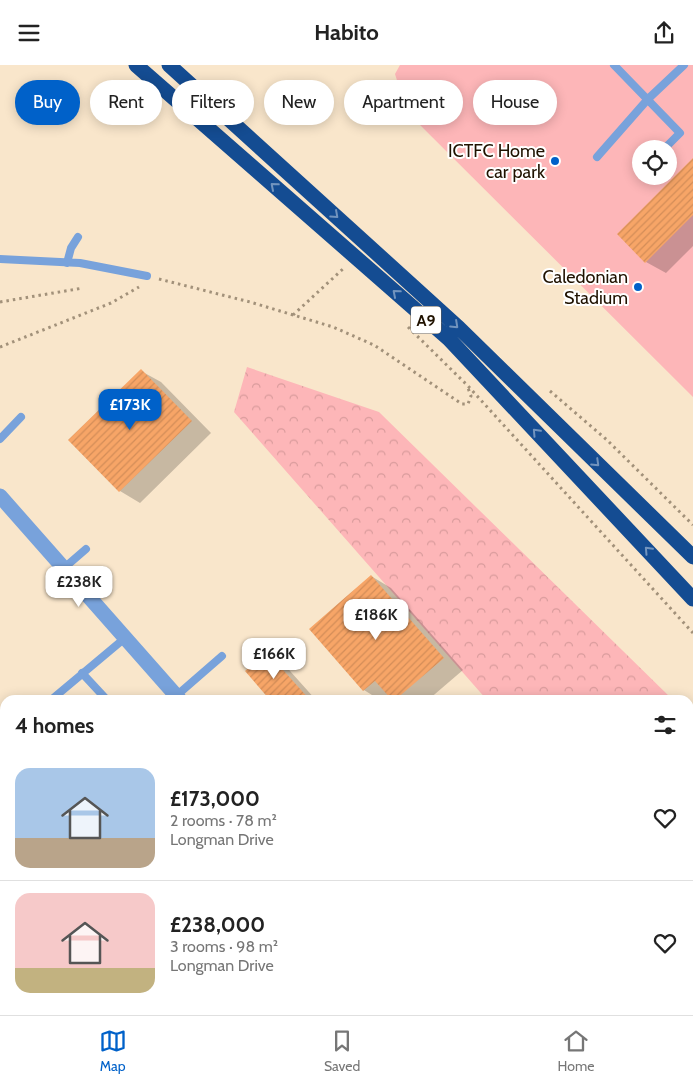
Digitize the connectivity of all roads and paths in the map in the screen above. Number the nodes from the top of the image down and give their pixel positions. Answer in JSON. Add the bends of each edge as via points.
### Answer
{"nodes":[{"id":1,"x":136,"y":65,"type":"edge"},
{"id":2,"x":169,"y":65,"type":"edge"},
{"id":3,"x":614,"y":65,"type":"edge"},
{"id":4,"x":684,"y":65,"type":"edge"},
{"id":5,"x":648,"y":99,"type":"junction"},
{"id":6,"x":673,"y":140,"type":"edge"},
{"id":7,"x":598,"y":157,"type":"dead end"},
{"id":8,"x":78,"y":237,"type":"dead end"},
{"id":9,"x":0,"y":259,"type":"edge"},
{"id":10,"x":67,"y":263,"type":"junction"},
{"id":11,"x":346,"y":266,"type":"dead end"},
{"id":12,"x":147,"y":276,"type":"junction"},
{"id":13,"x":83,"y":287,"type":"dead end"},
{"id":14,"x":0,"y":302,"type":"edge"},
{"id":15,"x":293,"y":315,"type":"junction"},
{"id":16,"x":0,"y":347,"type":"edge"},
{"id":17,"x":21,"y":417,"type":"dead end"},
{"id":18,"x":0,"y":439,"type":"edge"},
{"id":19,"x":0,"y":495,"type":"edge"},
{"id":20,"x":86,"y":549,"type":"dead end"},
{"id":21,"x":693,"y":557,"type":"edge"},
{"id":22,"x":64,"y":568,"type":"junction"},
{"id":23,"x":667,"y":570,"type":"junction"},
{"id":24,"x":693,"y":599,"type":"edge"},
{"id":25,"x":693,"y":609,"type":"edge"},
{"id":26,"x":693,"y":633,"type":"edge"},
{"id":27,"x":125,"y":638,"type":"junction"},
{"id":28,"x":222,"y":656,"type":"dead end"},
{"id":29,"x":82,"y":673,"type":"junction"},
{"id":30,"x":57,"y":695,"type":"edge"},
{"id":31,"x":102,"y":695,"type":"edge"},
{"id":32,"x":175,"y":695,"type":"edge"},
{"id":33,"x":181,"y":695,"type":"edge"}],
"edges":[{"from":23,"to":1,"type":"highway","number":"A9","one_way":true,"via":[[449,339]]},
{"from":2,"to":21,"type":"highway","number":"A9","one_way":true,"via":[[459,328]]},
{"from":3,"to":5,"type":"lane"},
{"from":4,"to":5,"type":"lane"},
{"from":5,"to":6,"type":"lane","via":[[680,133]]},
{"from":5,"to":7,"type":"lane"},
{"from":8,"to":10,"type":"lane"},
{"from":9,"to":10,"type":"lane"},
{"from":10,"to":12,"type":"lane"},
{"from":11,"to":15,"type":"path"},
{"from":12,"to":15,"type":"path"},
{"from":12,"to":16,"type":"path","via":[[137,289],[111,303]]},
{"from":13,"to":14,"type":"path"},
{"from":15,"to":26,"type":"path","via":[[333,327],[374,345],[462,405],[468,405],[470,401],[468,386]]},
{"from":17,"to":18,"type":"lane"},
{"from":19,"to":22,"type":"street"},
{"from":20,"to":22,"type":"lane"},
{"from":22,"to":27,"type":"street"},
{"from":23,"to":24,"type":"highway","number":"A9"},
{"from":23,"to":25,"type":"lane"},
{"from":27,"to":29,"type":"lane"},
{"from":27,"to":32,"type":"street"},
{"from":28,"to":33,"type":"lane"},
{"from":29,"to":30,"type":"lane"},
{"from":29,"to":31,"type":"lane"}]}
